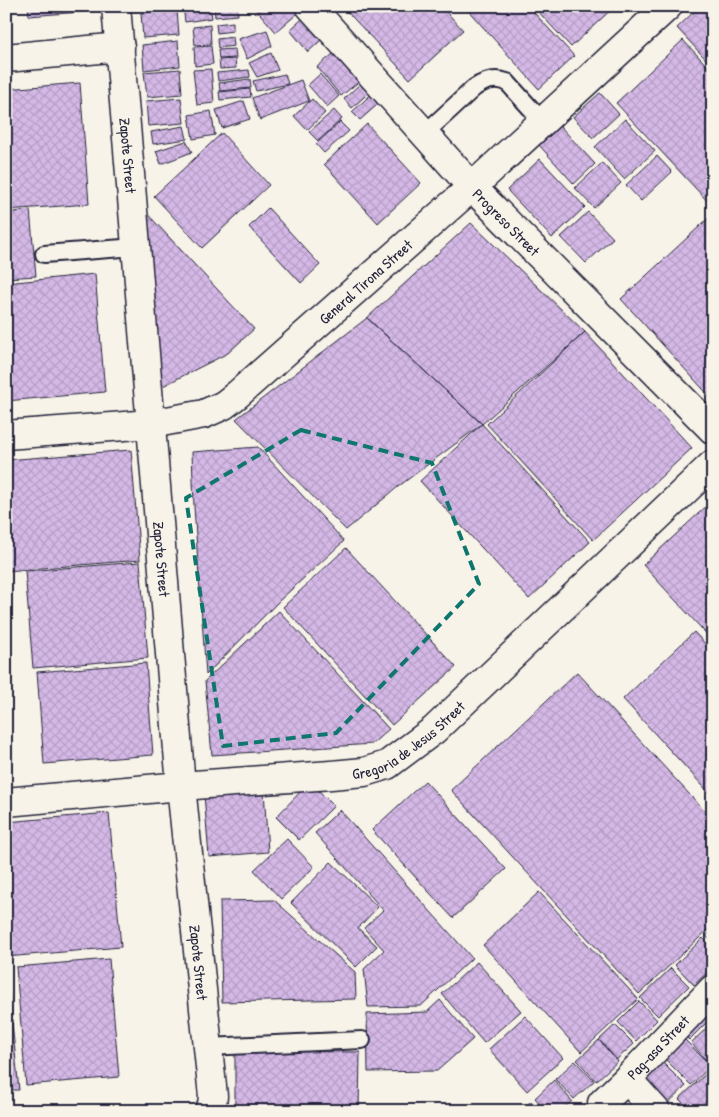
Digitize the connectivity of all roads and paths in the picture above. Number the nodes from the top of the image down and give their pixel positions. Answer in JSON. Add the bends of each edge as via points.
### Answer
{"nodes":[{"id":1,"x":116,"y":6,"type":"edge"},
{"id":2,"x":310,"y":6,"type":"edge"},
{"id":3,"x":668,"y":6,"type":"edge"},
{"id":4,"x":120,"y":47,"type":"junction"},
{"id":5,"x":6,"y":58,"type":"edge"},
{"id":6,"x":543,"y":122,"type":"junction"},
{"id":7,"x":424,"y":134,"type":"junction"},
{"id":8,"x":472,"y":187,"type":"junction"},
{"id":9,"x":136,"y":247,"type":"junction"},
{"id":10,"x":44,"y":254,"type":"dead end"},
{"id":11,"x":151,"y":424,"type":"junction"},
{"id":12,"x":713,"y":430,"type":"edge"},
{"id":13,"x":6,"y":436,"type":"edge"},
{"id":14,"x":713,"y":464,"type":"edge"},
{"id":15,"x":181,"y":786,"type":"junction"},
{"id":16,"x":6,"y":802,"type":"edge"},
{"id":17,"x":713,"y":990,"type":"edge"},
{"id":18,"x":362,"y":1040,"type":"dead end"},
{"id":19,"x":208,"y":1047,"type":"junction"},
{"id":20,"x":627,"y":1079,"type":"junction"},
{"id":21,"x":602,"y":1103,"type":"dead end"},
{"id":22,"x":209,"y":1111,"type":"edge"},
{"id":23,"x":656,"y":1111,"type":"edge"}],
"edges":[{"from":1,"to":4,"type":"street","name":"Zapote Street"},
{"from":2,"to":7,"type":"street","name":"Progreso Street"},
{"from":3,"to":6,"type":"street","name":"General Tirona Street"},
{"from":4,"to":5,"type":"street"},
{"from":4,"to":9,"type":"street","name":"Zapote Street"},
{"from":6,"to":7,"type":"lane","via":[[500,79],[474,88]]},
{"from":6,"to":8,"type":"street","name":"General Tirona Street"},
{"from":7,"to":8,"type":"street","name":"Progreso Street"},
{"from":8,"to":11,"type":"street","name":"General Tirona Street","via":[[224,405],[204,414]]},
{"from":8,"to":12,"type":"street","name":"Progreso Street"},
{"from":9,"to":10,"type":"lane"},
{"from":9,"to":11,"type":"street","name":"Zapote Street"},
{"from":11,"to":13,"type":"street","name":"General Tirona Street"},
{"from":11,"to":15,"type":"street","name":"Zapote Street"},
{"from":14,"to":15,"type":"street","name":"Gregoria de Jesus Street","via":[[434,730],[387,765],[364,772]]},
{"from":15,"to":16,"type":"street","name":"Gregoria de Jesus Street"},
{"from":15,"to":19,"type":"street","name":"Zapote Street"},
{"from":17,"to":20,"type":"street","name":"Pag-asa Street"},
{"from":18,"to":19,"type":"lane"},
{"from":19,"to":22,"type":"street","name":"Zapote Street","via":[[213,1096]]},
{"from":20,"to":21,"type":"street","name":"Pag-asa Street"},
{"from":20,"to":23,"type":"street"}]}
